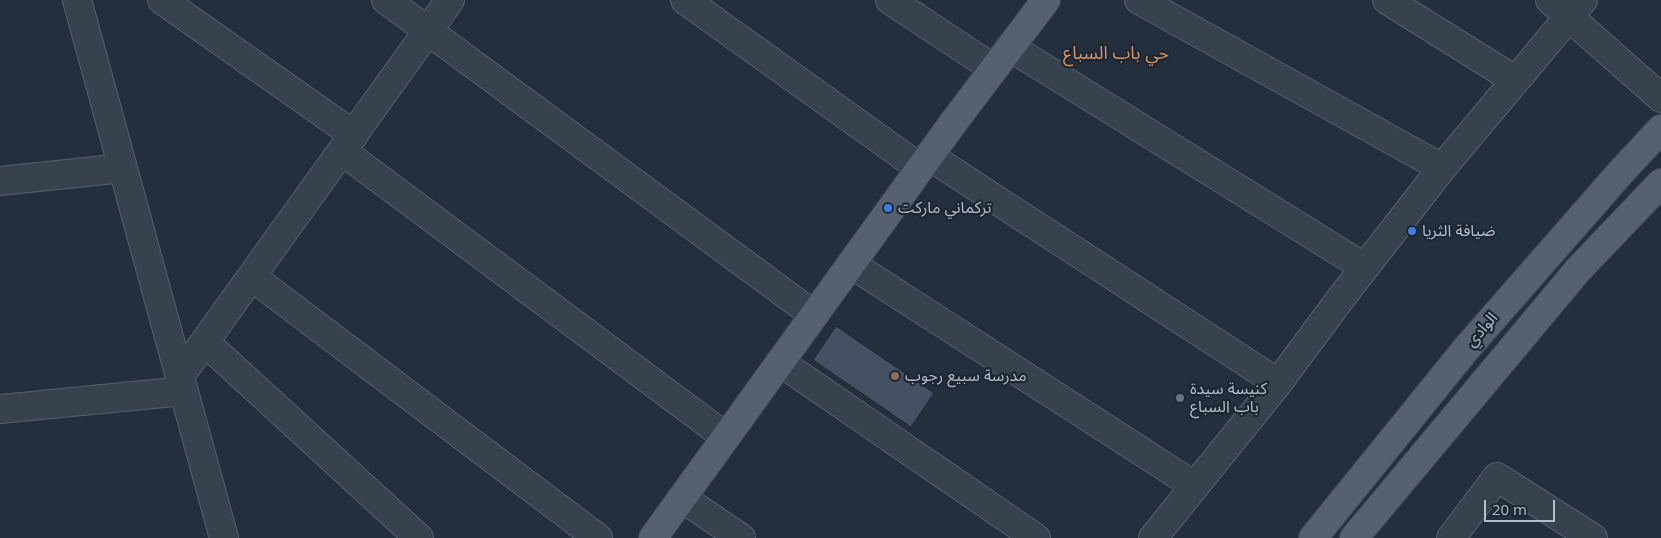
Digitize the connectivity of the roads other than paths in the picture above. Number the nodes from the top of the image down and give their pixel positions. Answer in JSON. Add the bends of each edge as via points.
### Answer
{"nodes":[{"id":1,"x":77,"y":0,"type":"edge"},
{"id":2,"x":162,"y":0,"type":"edge"},
{"id":3,"x":386,"y":0,"type":"edge"},
{"id":4,"x":450,"y":0,"type":"edge"},
{"id":5,"x":685,"y":0,"type":"edge"},
{"id":6,"x":890,"y":0,"type":"edge"},
{"id":7,"x":1046,"y":0,"type":"edge"},
{"id":8,"x":1139,"y":0,"type":"edge"},
{"id":9,"x":1387,"y":0,"type":"edge"},
{"id":10,"x":1567,"y":5,"type":"edge"},
{"id":11,"x":429,"y":30,"type":"junction"},
{"id":12,"x":1010,"y":47,"type":"junction"},
{"id":13,"x":994,"y":69,"type":"junction"},
{"id":14,"x":1515,"y":80,"type":"junction"},
{"id":15,"x":1661,"y":98,"type":"edge"},
{"id":16,"x":1661,"y":129,"type":"edge"},
{"id":17,"x":348,"y":143,"type":"junction"},
{"id":18,"x":925,"y":162,"type":"junction"},
{"id":19,"x":123,"y":168,"type":"junction"},
{"id":20,"x":1442,"y":168,"type":"junction"},
{"id":21,"x":0,"y":180,"type":"edge"},
{"id":22,"x":1661,"y":183,"type":"edge"},
{"id":23,"x":851,"y":264,"type":"junction"},
{"id":24,"x":1364,"y":268,"type":"junction"},
{"id":25,"x":252,"y":277,"type":"junction"},
{"id":26,"x":814,"y":315,"type":"junction"},
{"id":27,"x":205,"y":342,"type":"junction"},
{"id":28,"x":780,"y":362,"type":"junction"},
{"id":29,"x":1278,"y":383,"type":"junction"},
{"id":30,"x":182,"y":384,"type":"junction"},
{"id":31,"x":0,"y":409,"type":"edge"},
{"id":32,"x":726,"y":437,"type":"junction"},
{"id":33,"x":1195,"y":486,"type":"junction"},
{"id":34,"x":682,"y":498,"type":"junction"},
{"id":35,"x":224,"y":538,"type":"edge"},
{"id":36,"x":418,"y":538,"type":"edge"},
{"id":37,"x":598,"y":538,"type":"edge"},
{"id":38,"x":654,"y":538,"type":"edge"},
{"id":39,"x":741,"y":538,"type":"edge"},
{"id":40,"x":1036,"y":538,"type":"edge"},
{"id":41,"x":1153,"y":538,"type":"edge"},
{"id":42,"x":1313,"y":538,"type":"edge"},
{"id":43,"x":1354,"y":538,"type":"edge"},
{"id":44,"x":1451,"y":538,"type":"edge"},
{"id":45,"x":1594,"y":538,"type":"edge"}],
"edges":[{"from":1,"to":19,"type":"street"},
{"from":2,"to":17,"type":"street"},
{"from":3,"to":11,"type":"street"},
{"from":4,"to":11,"type":"street"},
{"from":5,"to":18,"type":"street"},
{"from":6,"to":13,"type":"street"},
{"from":7,"to":12,"type":"main road"},
{"from":8,"to":20,"type":"street"},
{"from":9,"to":14,"type":"street"},
{"from":10,"to":14,"type":"street"},
{"from":10,"to":15,"type":"street"},
{"from":11,"to":17,"type":"street"},
{"from":11,"to":26,"type":"street"},
{"from":12,"to":13,"type":"main road"},
{"from":12,"to":24,"type":"street"},
{"from":13,"to":18,"type":"main road"},
{"from":14,"to":20,"type":"street"},
{"from":16,"to":42,"type":"main road","name":"الوادي","via":[[1466,349]]},
{"from":17,"to":25,"type":"street"},
{"from":17,"to":32,"type":"street"},
{"from":18,"to":23,"type":"main road"},
{"from":18,"to":29,"type":"street"},
{"from":19,"to":21,"type":"street"},
{"from":19,"to":30,"type":"street"},
{"from":20,"to":24,"type":"street"},
{"from":22,"to":43,"type":"main road","via":[[1578,270]]},
{"from":23,"to":26,"type":"main road"},
{"from":23,"to":33,"type":"street"},
{"from":24,"to":29,"type":"street"},
{"from":25,"to":27,"type":"street"},
{"from":25,"to":37,"type":"street"},
{"from":26,"to":28,"type":"main road"},
{"from":27,"to":30,"type":"street"},
{"from":27,"to":36,"type":"street"},
{"from":28,"to":32,"type":"main road"},
{"from":28,"to":40,"type":"street"},
{"from":29,"to":33,"type":"street"},
{"from":30,"to":31,"type":"street"},
{"from":30,"to":35,"type":"street"},
{"from":32,"to":34,"type":"main road"},
{"from":33,"to":41,"type":"street"},
{"from":34,"to":38,"type":"main road"},
{"from":34,"to":39,"type":"street"},
{"from":44,"to":45,"type":"street","via":[[1497,477]]}]}
